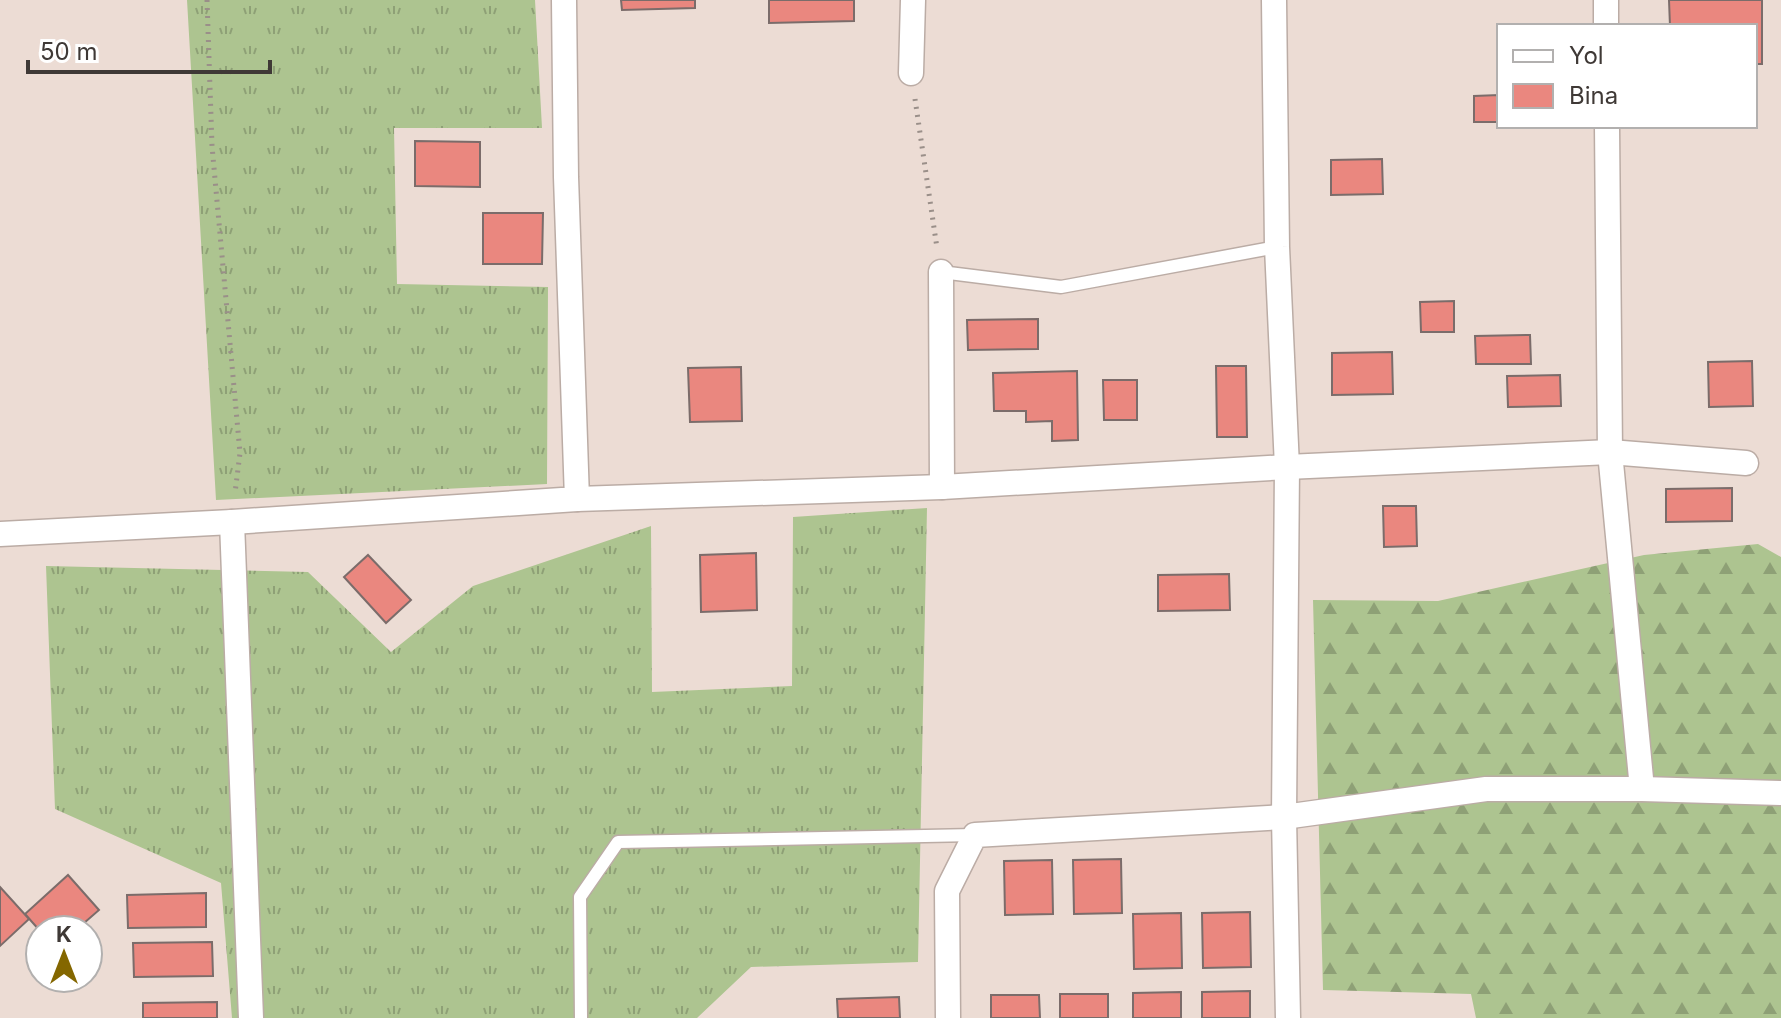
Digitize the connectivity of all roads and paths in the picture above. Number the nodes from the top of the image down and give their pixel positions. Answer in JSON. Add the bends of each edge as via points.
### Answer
{"nodes":[{"id":1,"x":207,"y":0,"type":"edge"},
{"id":2,"x":564,"y":0,"type":"edge"},
{"id":3,"x":913,"y":0,"type":"edge"},
{"id":4,"x":1274,"y":0,"type":"edge"},
{"id":5,"x":1606,"y":0,"type":"edge"},
{"id":6,"x":1606,"y":24,"type":"edge"},
{"id":7,"x":911,"y":73,"type":"joint"},
{"id":8,"x":1607,"y":128,"type":"edge"},
{"id":9,"x":1277,"y":247,"type":"junction"},
{"id":10,"x":941,"y":272,"type":"junction"},
{"id":11,"x":1610,"y":452,"type":"junction"},
{"id":12,"x":1746,"y":463,"type":"dead end"},
{"id":13,"x":1287,"y":467,"type":"junction"},
{"id":14,"x":942,"y":487,"type":"junction"},
{"id":15,"x":577,"y":499,"type":"junction"},
{"id":16,"x":232,"y":522,"type":"junction"},
{"id":17,"x":0,"y":534,"type":"edge"},
{"id":18,"x":1642,"y":789,"type":"junction"},
{"id":19,"x":1781,"y":793,"type":"edge"},
{"id":20,"x":1284,"y":817,"type":"junction"},
{"id":21,"x":975,"y":835,"type":"junction"},
{"id":22,"x":251,"y":1018,"type":"edge"},
{"id":23,"x":581,"y":1018,"type":"edge"},
{"id":24,"x":948,"y":1018,"type":"edge"},
{"id":25,"x":1288,"y":1018,"type":"edge"}],
"edges":[{"from":1,"to":16,"type":"path","via":[[212,146],[240,453]]},
{"from":2,"to":15,"type":"street"},
{"from":3,"to":7,"type":"street"},
{"from":4,"to":9,"type":"street"},
{"from":5,"to":6,"type":"street"},
{"from":7,"to":10,"type":"path"},
{"from":8,"to":11,"type":"street"},
{"from":9,"to":10,"type":"lane","via":[[1061,287]]},
{"from":9,"to":13,"type":"street"},
{"from":10,"to":14,"type":"street"},
{"from":11,"to":12,"type":"street"},
{"from":11,"to":13,"type":"street"},
{"from":11,"to":18,"type":"street"},
{"from":13,"to":14,"type":"street"},
{"from":13,"to":20,"type":"street"},
{"from":14,"to":15,"type":"street"},
{"from":15,"to":16,"type":"street"},
{"from":16,"to":17,"type":"street"},
{"from":16,"to":22,"type":"street"},
{"from":18,"to":19,"type":"street"},
{"from":18,"to":20,"type":"street","via":[[1486,789]]},
{"from":20,"to":21,"type":"street"},
{"from":20,"to":25,"type":"street"},
{"from":21,"to":23,"type":"lane","via":[[618,842],[580,897]]},
{"from":21,"to":24,"type":"street","via":[[947,891]]}]}
